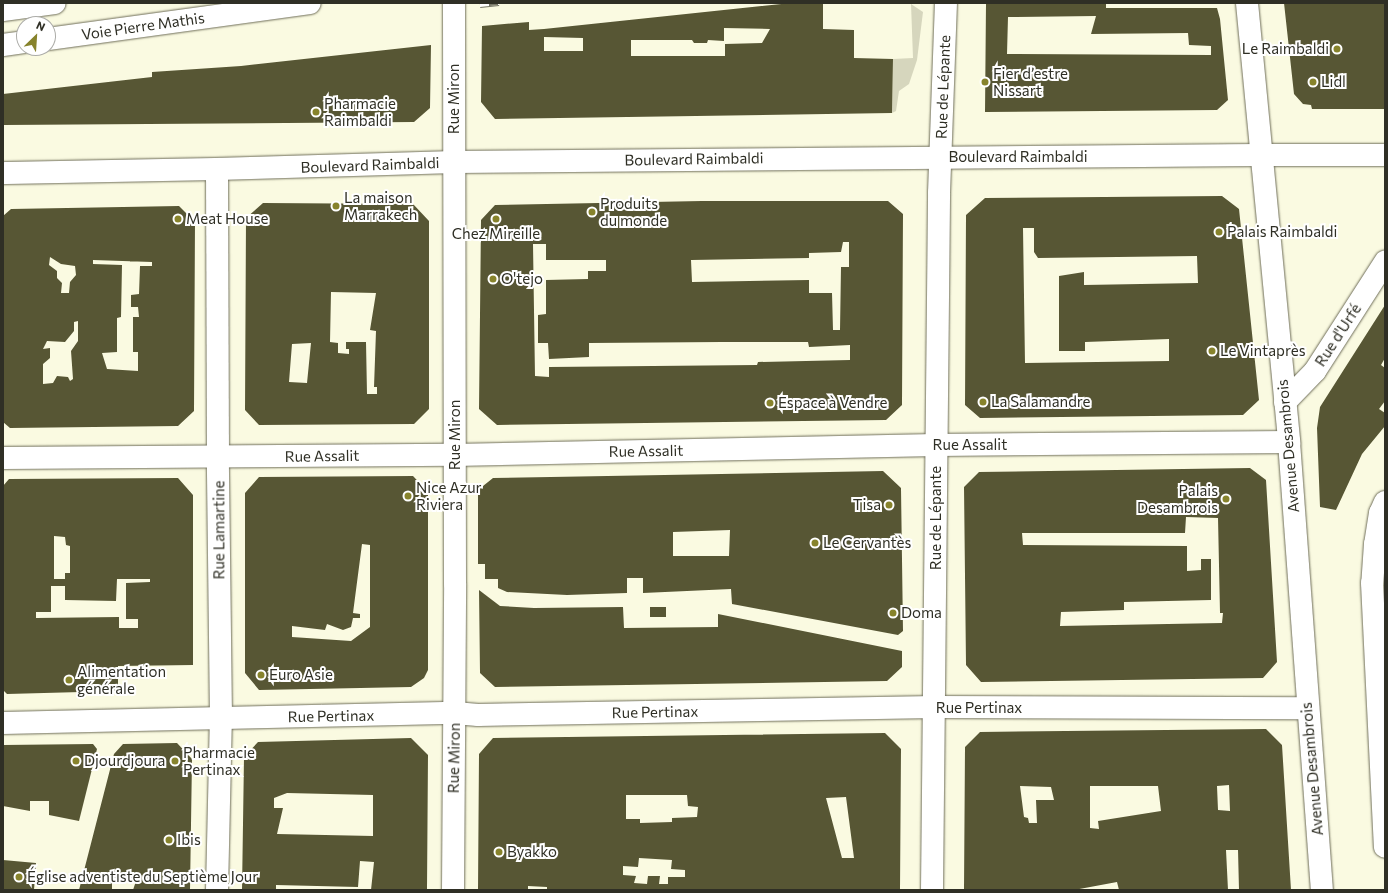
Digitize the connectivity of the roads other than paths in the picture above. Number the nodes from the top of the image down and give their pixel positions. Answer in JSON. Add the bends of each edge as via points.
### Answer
{"nodes":[{"id":1,"x":55,"y":3,"type":"edge"},
{"id":2,"x":310,"y":3,"type":"edge"},
{"id":3,"x":454,"y":3,"type":"edge"},
{"id":4,"x":946,"y":3,"type":"edge"},
{"id":5,"x":1247,"y":3,"type":"edge"},
{"id":6,"x":3,"y":10,"type":"edge"},
{"id":7,"x":56,"y":38,"type":"edge"},
{"id":8,"x":16,"y":43,"type":"edge"},
{"id":9,"x":3,"y":45,"type":"edge"},
{"id":10,"x":1260,"y":155,"type":"junction"},
{"id":11,"x":940,"y":158,"type":"junction"},
{"id":12,"x":1381,"y":159,"type":"edge"},
{"id":13,"x":455,"y":162,"type":"junction"},
{"id":14,"x":217,"y":169,"type":"junction"},
{"id":15,"x":3,"y":173,"type":"edge"},
{"id":16,"x":1385,"y":262,"type":"edge"},
{"id":17,"x":1284,"y":402,"type":"junction"},
{"id":18,"x":1289,"y":442,"type":"junction"},
{"id":19,"x":936,"y":445,"type":"junction"},
{"id":20,"x":454,"y":455,"type":"junction"},
{"id":21,"x":3,"y":458,"type":"edge"},
{"id":22,"x":218,"y":458,"type":"junction"},
{"id":23,"x":1385,"y":502,"type":"edge"},
{"id":24,"x":935,"y":707,"type":"junction"},
{"id":25,"x":1307,"y":708,"type":"junction"},
{"id":26,"x":455,"y":713,"type":"junction"},
{"id":27,"x":221,"y":718,"type":"junction"},
{"id":28,"x":3,"y":723,"type":"edge"},
{"id":29,"x":1385,"y":847,"type":"edge"},
{"id":30,"x":217,"y":890,"type":"edge"},
{"id":31,"x":453,"y":890,"type":"edge"},
{"id":32,"x":932,"y":890,"type":"edge"},
{"id":33,"x":1322,"y":890,"type":"edge"}],
"edges":[{"from":1,"to":6,"type":"main road","bridge":true},
{"from":2,"to":7,"type":"main road","name":"Voie Pierre Mathis"},
{"from":3,"to":13,"type":"main road","name":"Rue Miron"},
{"from":4,"to":11,"type":"main road","name":"Rue de Lépante"},
{"from":5,"to":10,"type":"main road","name":"Avenue Desambrois"},
{"from":8,"to":9,"type":"main road"},
{"from":10,"to":11,"type":"main road","name":"Boulevard Raimbaldi"},
{"from":10,"to":12,"type":"main road","name":"Boulevard Raimbaldi"},
{"from":10,"to":17,"type":"main road","name":"Avenue Desambrois"},
{"from":11,"to":13,"type":"main road","name":"Boulevard Raimbaldi"},
{"from":11,"to":19,"type":"main road","name":"Rue de Lépante"},
{"from":13,"to":14,"type":"main road","name":"Boulevard Raimbaldi"},
{"from":13,"to":20,"type":"main road","name":"Rue Miron"},
{"from":14,"to":15,"type":"main road","name":"Boulevard Raimbaldi"},
{"from":14,"to":22,"type":"main road","name":"Rue Lamartine"},
{"from":16,"to":17,"type":"main road","name":"Rue d'Urfé","via":[[1315,371]]},
{"from":17,"to":18,"type":"main road","name":"Avenue Desambrois"},
{"from":18,"to":19,"type":"main road","name":"Rue Assalit"},
{"from":18,"to":25,"type":"main road","name":"Avenue Desambrois"},
{"from":19,"to":20,"type":"main road","name":"Rue Assalit"},
{"from":19,"to":24,"type":"main road","name":"Rue de Lépante"},
{"from":20,"to":22,"type":"main road","name":"Rue Assalit"},
{"from":20,"to":26,"type":"main road","name":"Rue Miron"},
{"from":21,"to":22,"type":"main road","name":"Rue Assalit"},
{"from":22,"to":27,"type":"main road","name":"Rue Lamartine"},
{"from":23,"to":29,"type":"main road","via":[[1380,513],[1375,544],[1372,583]]},
{"from":24,"to":25,"type":"main road","name":"Rue Pertinax"},
{"from":24,"to":26,"type":"main road","name":"Rue Pertinax"},
{"from":24,"to":32,"type":"main road","name":"Rue de Lépante"},
{"from":25,"to":33,"type":"main road","name":"Avenue Desambrois"},
{"from":26,"to":27,"type":"main road","name":"Rue Pertinax"},
{"from":26,"to":31,"type":"main road","name":"Rue Miron"},
{"from":27,"to":28,"type":"main road","name":"Rue Pertinax"},
{"from":27,"to":30,"type":"main road","name":"Rue Lamartine"}]}
